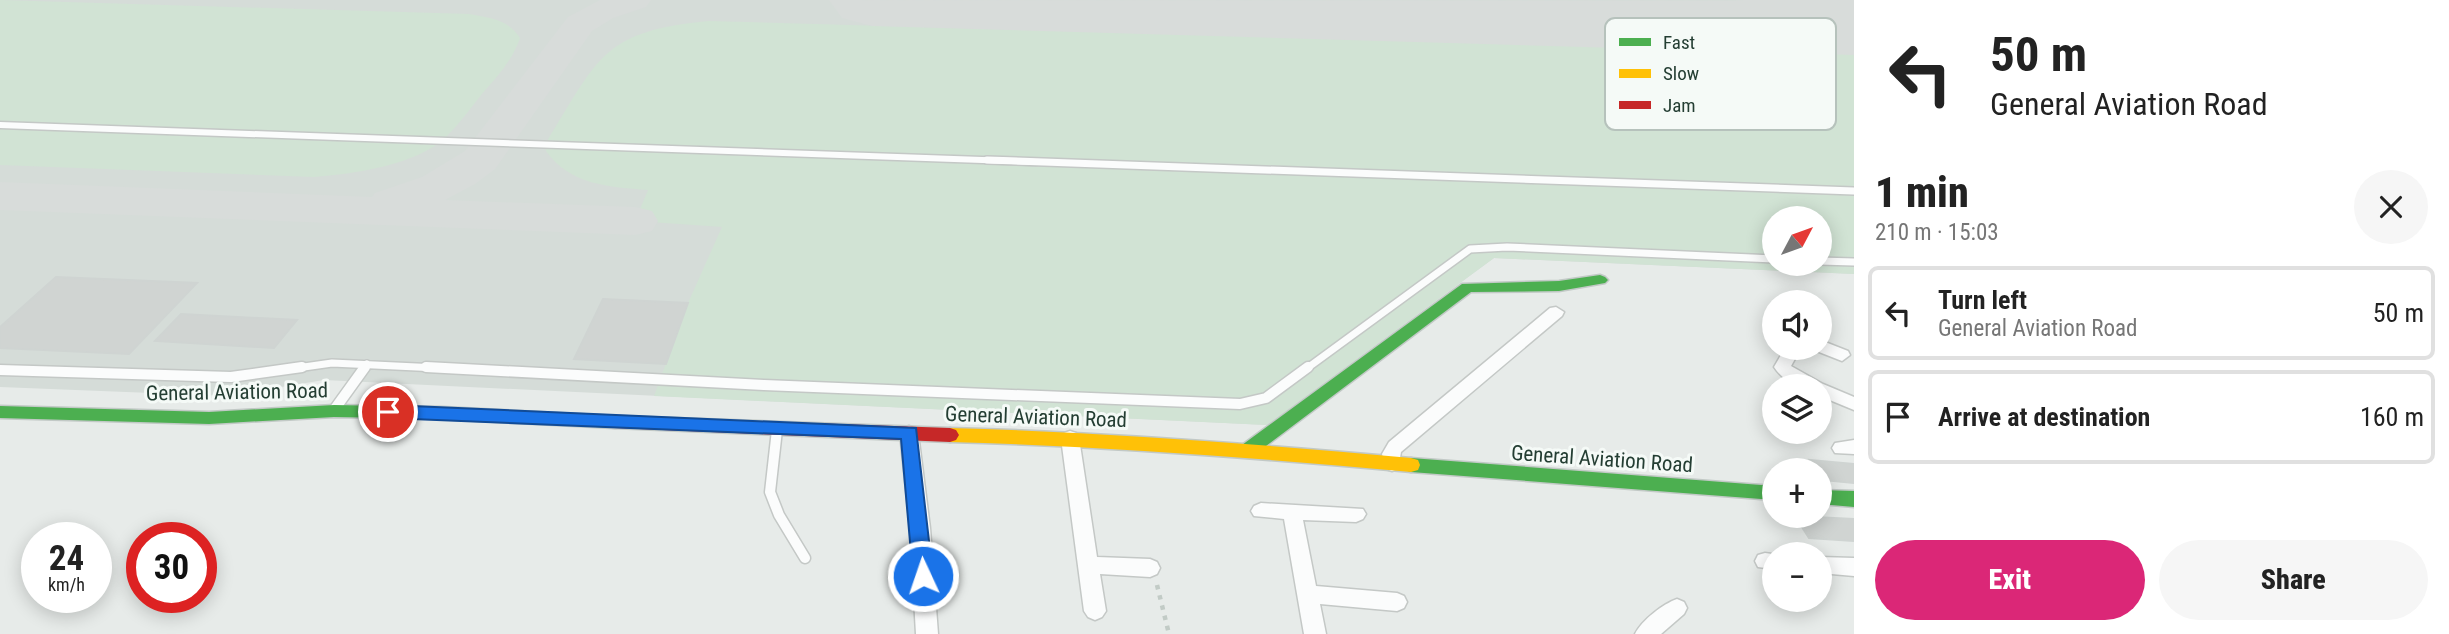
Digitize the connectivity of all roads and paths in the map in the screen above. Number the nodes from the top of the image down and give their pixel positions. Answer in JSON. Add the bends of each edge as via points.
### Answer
{"nodes":[{"id":1,"x":0,"y":125,"type":"edge"},
{"id":2,"x":1854,"y":191,"type":"edge"},
{"id":3,"x":1762,"y":258,"type":"edge"},
{"id":4,"x":1832,"y":261,"type":"edge"},
{"id":5,"x":1854,"y":262,"type":"edge"},
{"id":6,"x":1600,"y":280,"type":"dead end"},
{"id":7,"x":1556,"y":312,"type":"dead end"},
{"id":8,"x":1832,"y":351,"type":"edge"},
{"id":9,"x":1842,"y":355,"type":"dead end"},
{"id":10,"x":1786,"y":360,"type":"edge"},
{"id":11,"x":368,"y":364,"type":"junction"},
{"id":12,"x":0,"y":370,"type":"edge"},
{"id":13,"x":1789,"y":374,"type":"edge"},
{"id":14,"x":1832,"y":394,"type":"edge"},
{"id":15,"x":1854,"y":404,"type":"edge"},
{"id":16,"x":334,"y":411,"type":"junction"},
{"id":17,"x":0,"y":412,"type":"edge"},
{"id":18,"x":777,"y":429,"type":"junction"},
{"id":19,"x":909,"y":433,"type":"junction"},
{"id":20,"x":1070,"y":438,"type":"junction"},
{"id":21,"x":1248,"y":450,"type":"junction"},
{"id":22,"x":1392,"y":464,"type":"junction"},
{"id":23,"x":1762,"y":492,"type":"edge"},
{"id":24,"x":1832,"y":498,"type":"edge"},
{"id":25,"x":1854,"y":499,"type":"edge"},
{"id":26,"x":1261,"y":511,"type":"dead end"},
{"id":27,"x":1292,"y":512,"type":"junction"},
{"id":28,"x":1356,"y":514,"type":"dead end"},
{"id":29,"x":806,"y":558,"type":"dead end"},
{"id":30,"x":1087,"y":565,"type":"junction"},
{"id":31,"x":1832,"y":566,"type":"edge"},
{"id":32,"x":1854,"y":567,"type":"edge"},
{"id":33,"x":1150,"y":568,"type":"joint"},
{"id":34,"x":1307,"y":594,"type":"junction"},
{"id":35,"x":1397,"y":601,"type":"dead end"},
{"id":36,"x":1676,"y":608,"type":"dead end"},
{"id":37,"x":1095,"y":611,"type":"dead end"},
{"id":38,"x":927,"y":634,"type":"edge"},
{"id":39,"x":1169,"y":634,"type":"edge"},
{"id":40,"x":1315,"y":634,"type":"edge"},
{"id":41,"x":1646,"y":634,"type":"edge"}],
"edges":[{"from":1,"to":2,"type":"lane"},
{"from":3,"to":11,"type":"lane","via":[[1470,249],[1266,398],[1240,404]]},
{"from":4,"to":5,"type":"lane"},
{"from":6,"to":21,"type":"main road","via":[[1559,286],[1467,286]]},
{"from":7,"to":22,"type":"street","via":[[1395,447]]},
{"from":8,"to":9,"type":"street"},
{"from":10,"to":13,"type":"street","via":[[1782,367]]},
{"from":11,"to":12,"type":"lane","via":[[332,363],[244,377]]},
{"from":11,"to":16,"type":"lane"},
{"from":14,"to":15,"type":"street"},
{"from":16,"to":17,"type":"main road","name":"General Aviation Road","via":[[209,418]]},
{"from":16,"to":18,"type":"main road","name":"General Aviation Road"},
{"from":18,"to":19,"type":"main road","name":"General Aviation Road"},
{"from":18,"to":29,"type":"lane","via":[[770,492]]},
{"from":19,"to":20,"type":"main road","name":"General Aviation Road"},
{"from":19,"to":38,"type":"street"},
{"from":20,"to":21,"type":"main road","name":"General Aviation Road"},
{"from":20,"to":30,"type":"street"},
{"from":21,"to":22,"type":"main road","name":"General Aviation Road"},
{"from":22,"to":23,"type":"main road","name":"General Aviation Road"},
{"from":24,"to":25,"type":"main road"},
{"from":26,"to":27,"type":"street"},
{"from":27,"to":28,"type":"street"},
{"from":27,"to":34,"type":"street"},
{"from":30,"to":33,"type":"street"},
{"from":30,"to":37,"type":"street"},
{"from":31,"to":32,"type":"street"},
{"from":33,"to":39,"type":"path"},
{"from":34,"to":35,"type":"street"},
{"from":34,"to":40,"type":"street"},
{"from":36,"to":41,"type":"street"}]}
